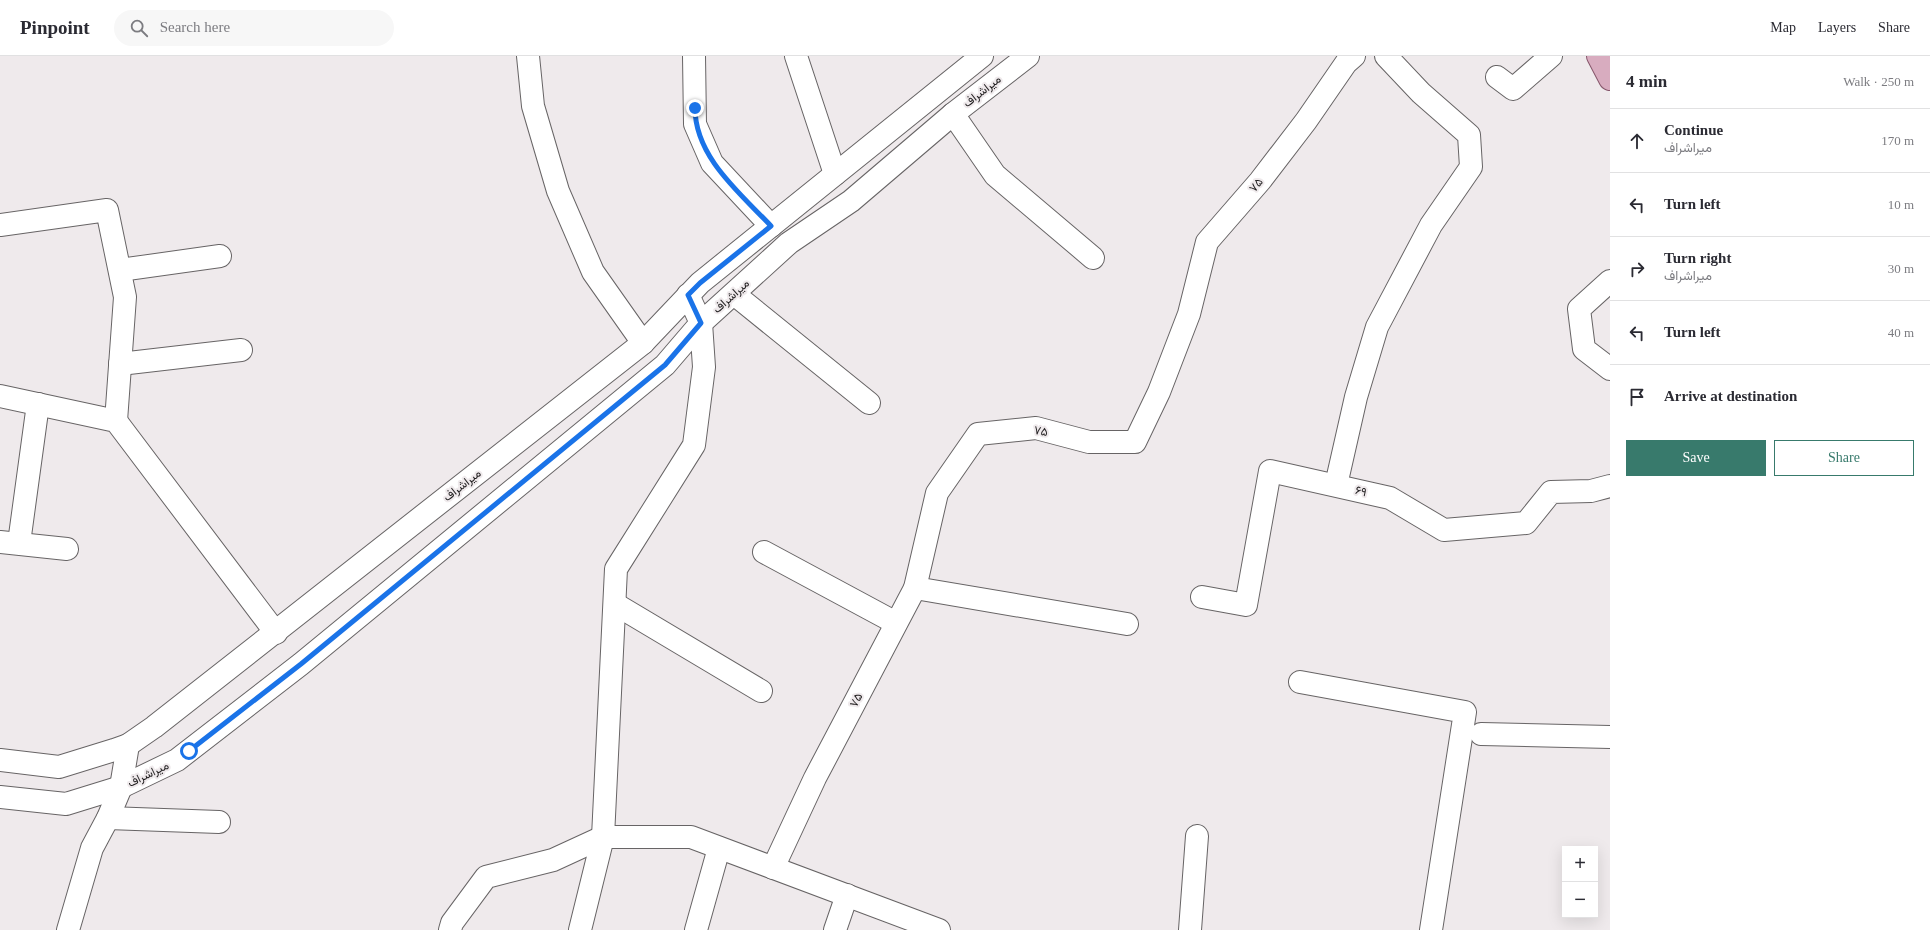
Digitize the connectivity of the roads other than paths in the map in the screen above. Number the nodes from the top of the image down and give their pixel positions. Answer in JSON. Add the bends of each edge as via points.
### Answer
{"nodes":[{"id":1,"x":528,"y":56,"type":"edge"},
{"id":2,"x":694,"y":56,"type":"edge"},
{"id":3,"x":796,"y":56,"type":"edge"},
{"id":4,"x":1028,"y":56,"type":"edge"},
{"id":5,"x":1354,"y":56,"type":"edge"},
{"id":6,"x":1386,"y":56,"type":"edge"},
{"id":7,"x":1551,"y":56,"type":"edge"},
{"id":8,"x":1598,"y":56,"type":"edge"},
{"id":9,"x":977,"y":58,"type":"edge"},
{"id":10,"x":1496,"y":77,"type":"dead end"},
{"id":11,"x":1610,"y":80,"type":"edge"},
{"id":12,"x":953,"y":114,"type":"junction"},
{"id":13,"x":835,"y":174,"type":"junction"},
{"id":14,"x":0,"y":225,"type":"edge"},
{"id":15,"x":771,"y":226,"type":"junction"},
{"id":16,"x":220,"y":256,"type":"dead end"},
{"id":17,"x":1093,"y":258,"type":"dead end"},
{"id":18,"x":120,"y":270,"type":"junction"},
{"id":19,"x":1610,"y":281,"type":"edge"},
{"id":20,"x":734,"y":294,"type":"junction"},
{"id":21,"x":688,"y":295,"type":"junction"},
{"id":22,"x":701,"y":323,"type":"junction"},
{"id":23,"x":642,"y":343,"type":"junction"},
{"id":24,"x":241,"y":350,"type":"dead end"},
{"id":25,"x":120,"y":364,"type":"junction"},
{"id":26,"x":1610,"y":369,"type":"edge"},
{"id":27,"x":0,"y":396,"type":"edge"},
{"id":28,"x":869,"y":403,"type":"dead end"},
{"id":29,"x":38,"y":404,"type":"junction"},
{"id":30,"x":116,"y":421,"type":"junction"},
{"id":31,"x":1336,"y":485,"type":"junction"},
{"id":32,"x":1610,"y":486,"type":"edge"},
{"id":33,"x":9,"y":542,"type":"edge"},
{"id":34,"x":67,"y":549,"type":"dead end"},
{"id":35,"x":764,"y":552,"type":"dead end"},
{"id":36,"x":915,"y":588,"type":"junction"},
{"id":37,"x":1202,"y":597,"type":"dead end"},
{"id":38,"x":615,"y":604,"type":"junction"},
{"id":39,"x":896,"y":623,"type":"junction"},
{"id":40,"x":1127,"y":624,"type":"dead end"},
{"id":41,"x":276,"y":633,"type":"junction"},
{"id":42,"x":1300,"y":682,"type":"dead end"},
{"id":43,"x":761,"y":691,"type":"dead end"},
{"id":44,"x":1481,"y":734,"type":"dead end"},
{"id":45,"x":1610,"y":736,"type":"edge"},
{"id":46,"x":128,"y":745,"type":"junction"},
{"id":47,"x":0,"y":760,"type":"edge"},
{"id":48,"x":121,"y":787,"type":"junction"},
{"id":49,"x":0,"y":798,"type":"edge"},
{"id":50,"x":108,"y":818,"type":"junction"},
{"id":51,"x":219,"y":822,"type":"dead end"},
{"id":52,"x":1197,"y":836,"type":"dead end"},
{"id":53,"x":603,"y":837,"type":"junction"},
{"id":54,"x":719,"y":848,"type":"junction"},
{"id":55,"x":773,"y":868,"type":"junction"},
{"id":56,"x":847,"y":895,"type":"junction"},
{"id":57,"x":68,"y":930,"type":"edge"},
{"id":58,"x":450,"y":930,"type":"edge"},
{"id":59,"x":580,"y":930,"type":"edge"},
{"id":60,"x":696,"y":930,"type":"edge"},
{"id":61,"x":835,"y":930,"type":"edge"},
{"id":62,"x":939,"y":930,"type":"edge"},
{"id":63,"x":1190,"y":930,"type":"edge"},
{"id":64,"x":1431,"y":930,"type":"edge"}],
"edges":[{"from":1,"to":23,"type":"street","via":[[533,106],[558,191],[593,272]]},
{"from":2,"to":15,"type":"street","via":[[695,124],[712,163]]},
{"from":3,"to":13,"type":"street"},
{"from":4,"to":12,"type":"street","name":"میراشراف"},
{"from":5,"to":36,"type":"street","name":"۷۵","via":[[1346,63],[1260,181],[1207,242],[1189,314],[1159,392],[1135,442],[1089,442],[1036,428],[978,434],[937,493]]},
{"from":6,"to":31,"type":"street","via":[[1421,93],[1469,135],[1471,167],[1431,225],[1377,327],[1356,397]]},
{"from":7,"to":10,"type":"street","via":[[1513,89]]},
{"from":8,"to":11,"type":"main road"},
{"from":9,"to":13,"type":"street","name":"میراشراف"},
{"from":12,"to":17,"type":"street","via":[[995,175]]},
{"from":12,"to":20,"type":"street","name":"میراشراف","via":[[851,201],[790,243]]},
{"from":13,"to":15,"type":"street","name":"میراشراف"},
{"from":14,"to":18,"type":"street","via":[[107,210]]},
{"from":15,"to":21,"type":"street","name":"میراشراف"},
{"from":16,"to":18,"type":"street"},
{"from":18,"to":25,"type":"street","via":[[125,298]]},
{"from":19,"to":26,"type":"street","via":[[1579,309],[1584,349]]},
{"from":20,"to":22,"type":"street","name":"میراشراف"},
{"from":20,"to":28,"type":"street"},
{"from":21,"to":22,"type":"street"},
{"from":21,"to":23,"type":"street","name":"میراشراف"},
{"from":22,"to":38,"type":"street","via":[[704,367],[694,445],[616,569]]},
{"from":22,"to":48,"type":"street","name":"میراشراف","via":[[665,365],[301,664],[177,760]]},
{"from":23,"to":41,"type":"street","name":"میراشراف"},
{"from":24,"to":25,"type":"street"},
{"from":25,"to":30,"type":"street"},
{"from":27,"to":29,"type":"street"},
{"from":29,"to":30,"type":"street"},
{"from":29,"to":33,"type":"street"},
{"from":30,"to":41,"type":"street"},
{"from":31,"to":32,"type":"street","name":"۶۹","via":[[1390,498],[1444,530],[1526,523],[1551,492],[1591,491]]},
{"from":31,"to":37,"type":"street","name":"۶۹","via":[[1270,471],[1246,605]]},
{"from":33,"to":34,"type":"street"},
{"from":35,"to":39,"type":"street"},
{"from":36,"to":39,"type":"street","name":"۷۵"},
{"from":36,"to":40,"type":"street"},
{"from":38,"to":43,"type":"street"},
{"from":38,"to":53,"type":"street"},
{"from":39,"to":55,"type":"street","name":"۷۵","via":[[815,778]]},
{"from":41,"to":46,"type":"street","name":"میراشراف"},
{"from":42,"to":64,"type":"street","via":[[1465,712]]},
{"from":44,"to":45,"type":"street"},
{"from":46,"to":47,"type":"street","name":"میراشراف","via":[[59,767]]},
{"from":46,"to":48,"type":"street"},
{"from":48,"to":49,"type":"street","name":"میراشراف","via":[[66,804]]},
{"from":48,"to":50,"type":"street"},
{"from":50,"to":51,"type":"street"},
{"from":50,"to":57,"type":"street","via":[[92,848]]},
{"from":52,"to":63,"type":"street"},
{"from":53,"to":54,"type":"street","via":[[690,837]]},
{"from":53,"to":58,"type":"street","via":[[553,860],[486,877],[452,923]]},
{"from":53,"to":59,"type":"street"},
{"from":54,"to":55,"type":"street"},
{"from":54,"to":60,"type":"street"},
{"from":55,"to":56,"type":"street"},
{"from":56,"to":61,"type":"street"},
{"from":56,"to":62,"type":"street"}]}
